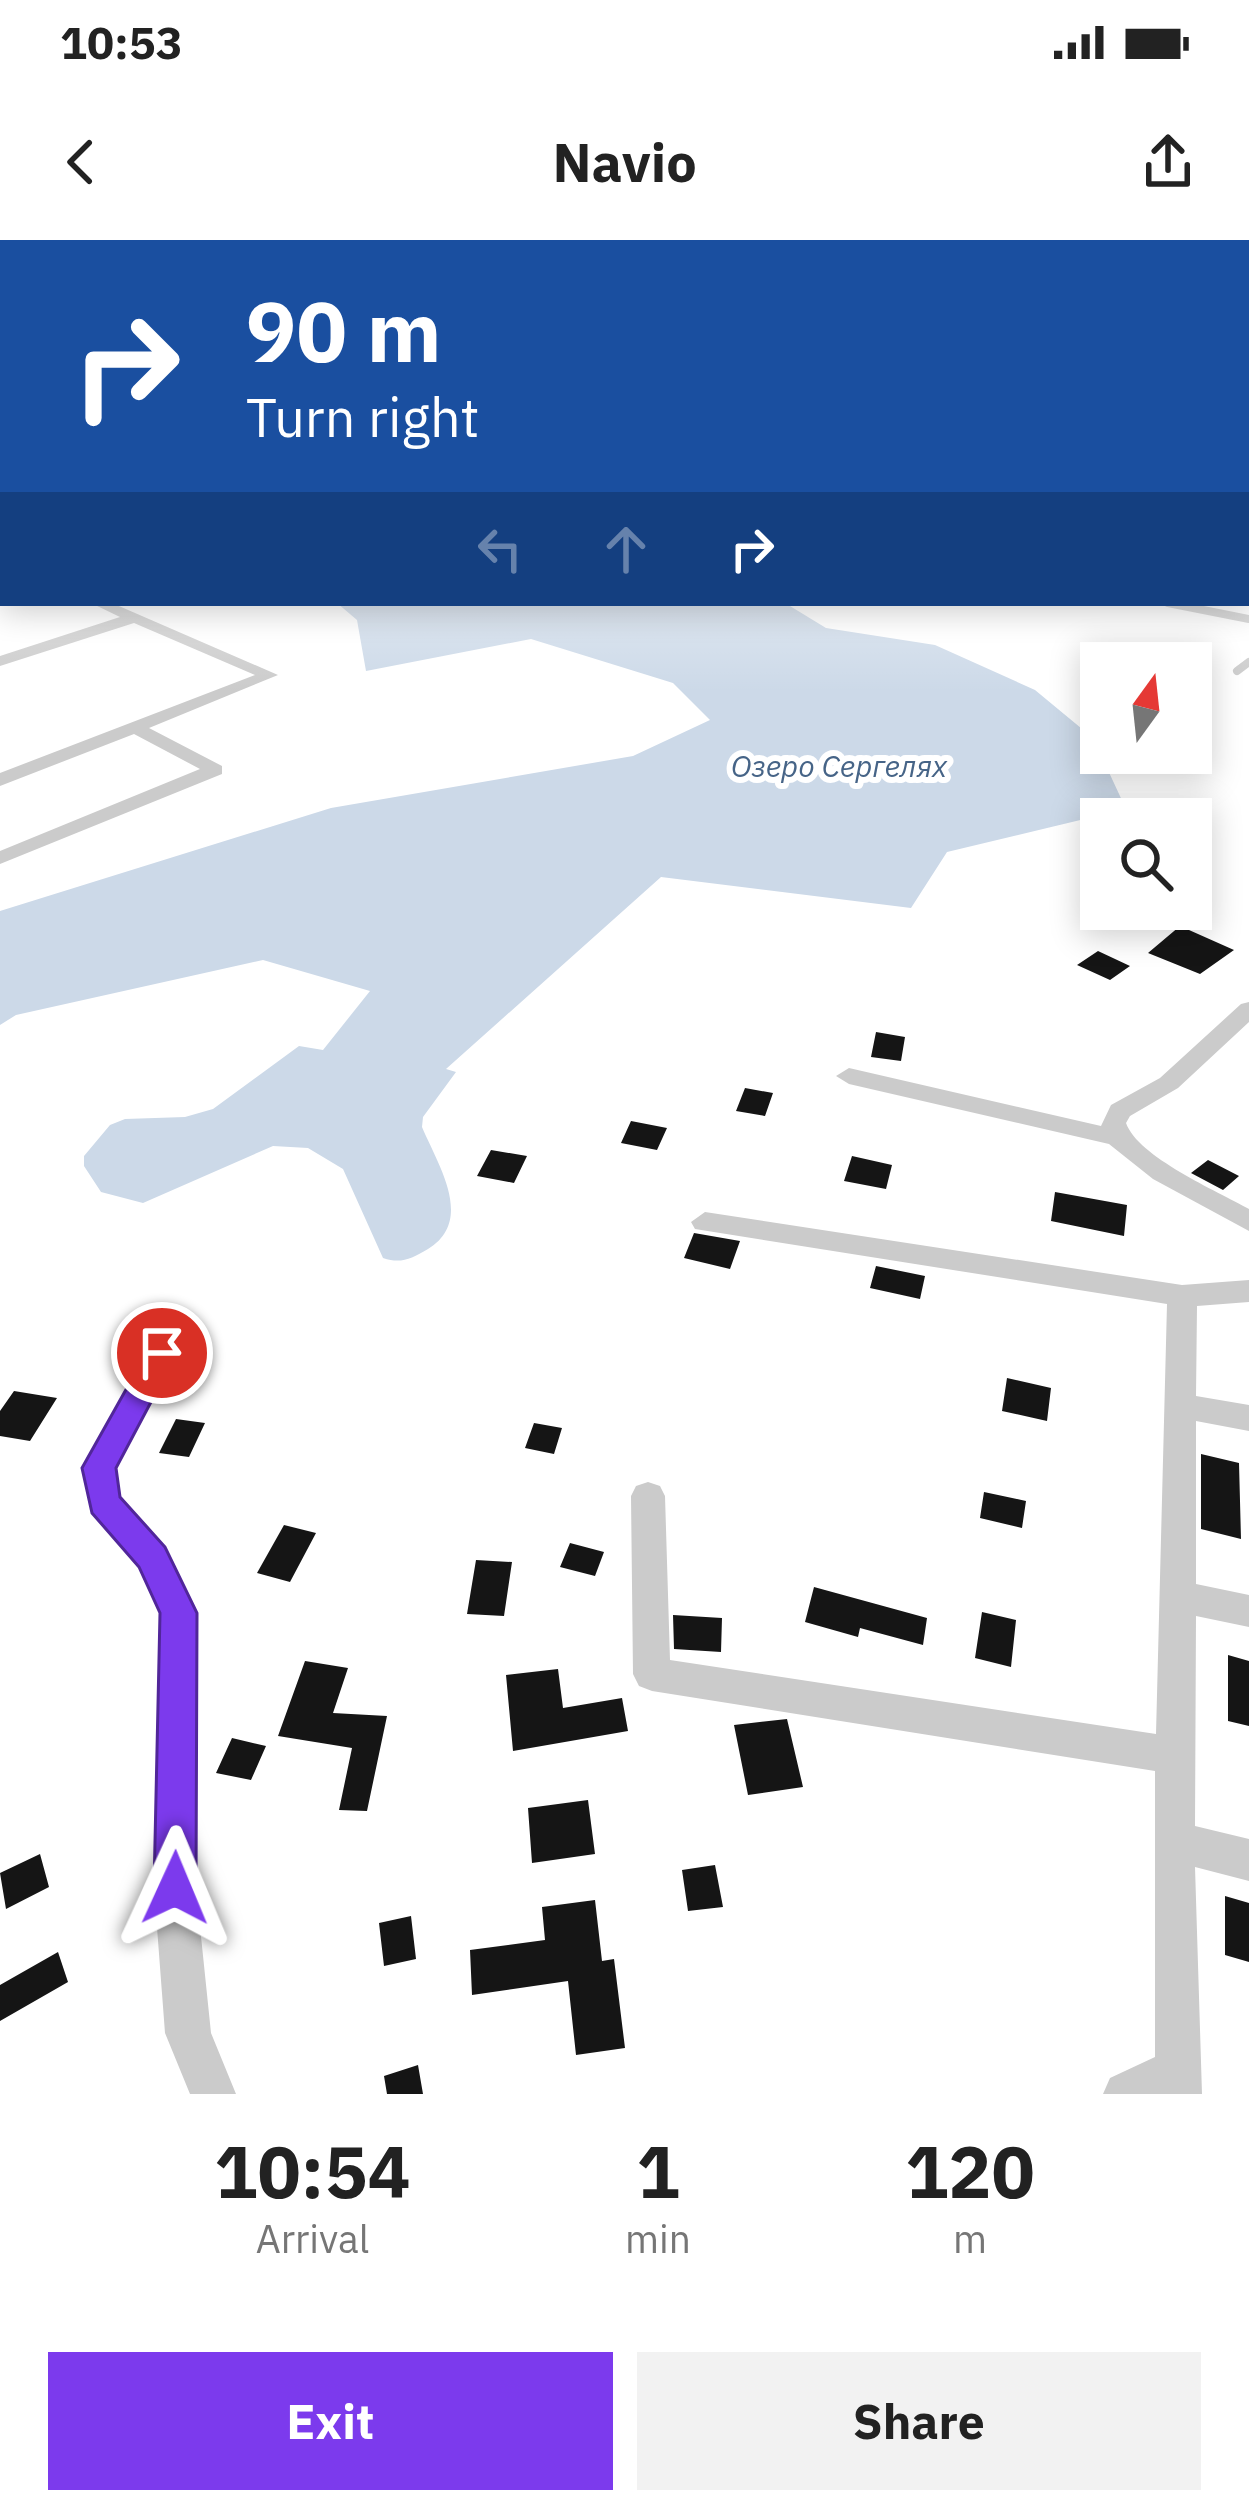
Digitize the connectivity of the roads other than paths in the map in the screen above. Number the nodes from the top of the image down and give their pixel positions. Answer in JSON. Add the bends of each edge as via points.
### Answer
{"nodes":[{"id":1,"x":106,"y":606,"type":"edge"},
{"id":2,"x":1183,"y":606,"type":"edge"},
{"id":3,"x":134,"y":618,"type":"junction"},
{"id":4,"x":1249,"y":619,"type":"edge"},
{"id":5,"x":0,"y":661,"type":"edge"},
{"id":6,"x":1249,"y":662,"type":"edge"},
{"id":7,"x":1237,"y":671,"type":"dead end"},
{"id":8,"x":137,"y":729,"type":"junction"},
{"id":9,"x":0,"y":781,"type":"edge"},
{"id":10,"x":0,"y":858,"type":"edge"},
{"id":11,"x":1249,"y":1009,"type":"edge"},
{"id":12,"x":849,"y":1076,"type":"dead end"},
{"id":13,"x":1118,"y":1138,"type":"junction"},
{"id":14,"x":1249,"y":1221,"type":"edge"},
{"id":15,"x":705,"y":1222,"type":"dead end"},
{"id":16,"x":1249,"y":1292,"type":"edge"},
{"id":17,"x":1182,"y":1296,"type":"junction"},
{"id":18,"x":162,"y":1353,"type":"dead end"},
{"id":19,"x":1179,"y":1405,"type":"junction"},
{"id":20,"x":1249,"y":1418,"type":"edge"},
{"id":21,"x":648,"y":1496,"type":"dead end"},
{"id":22,"x":1175,"y":1596,"type":"junction"},
{"id":23,"x":1249,"y":1611,"type":"edge"},
{"id":24,"x":1178,"y":1756,"type":"junction"},
{"id":25,"x":1174,"y":1841,"type":"junction"},
{"id":26,"x":1249,"y":1860,"type":"edge"},
{"id":27,"x":1178,"y":2082,"type":"edge"},
{"id":28,"x":213,"y":2094,"type":"edge"},
{"id":29,"x":1126,"y":2094,"type":"edge"}],
"edges":[{"from":1,"to":3,"type":"street"},
{"from":2,"to":4,"type":"lane"},
{"from":3,"to":5,"type":"street"},
{"from":3,"to":8,"type":"street","via":[[270,676]]},
{"from":6,"to":7,"type":"lane"},
{"from":8,"to":9,"type":"street"},
{"from":8,"to":10,"type":"street","via":[[215,770]]},
{"from":11,"to":13,"type":"street","via":[[1169,1083],[1120,1111],[1113,1123]]},
{"from":12,"to":13,"type":"street"},
{"from":13,"to":14,"type":"street"},
{"from":15,"to":17,"type":"street"},
{"from":16,"to":17,"type":"street"},
{"from":17,"to":19,"type":"street"},
{"from":18,"to":28,"type":"street","via":[[99,1468],[104,1503],[152,1557],[179,1613],[175,1888],[188,2032]]},
{"from":19,"to":20,"type":"street"},
{"from":19,"to":22,"type":"street"},
{"from":21,"to":24,"type":"street","via":[[652,1674]]},
{"from":22,"to":23,"type":"street"},
{"from":22,"to":24,"type":"street"},
{"from":24,"to":25,"type":"street"},
{"from":25,"to":26,"type":"street"},
{"from":25,"to":27,"type":"street"},
{"from":27,"to":29,"type":"street"}]}
